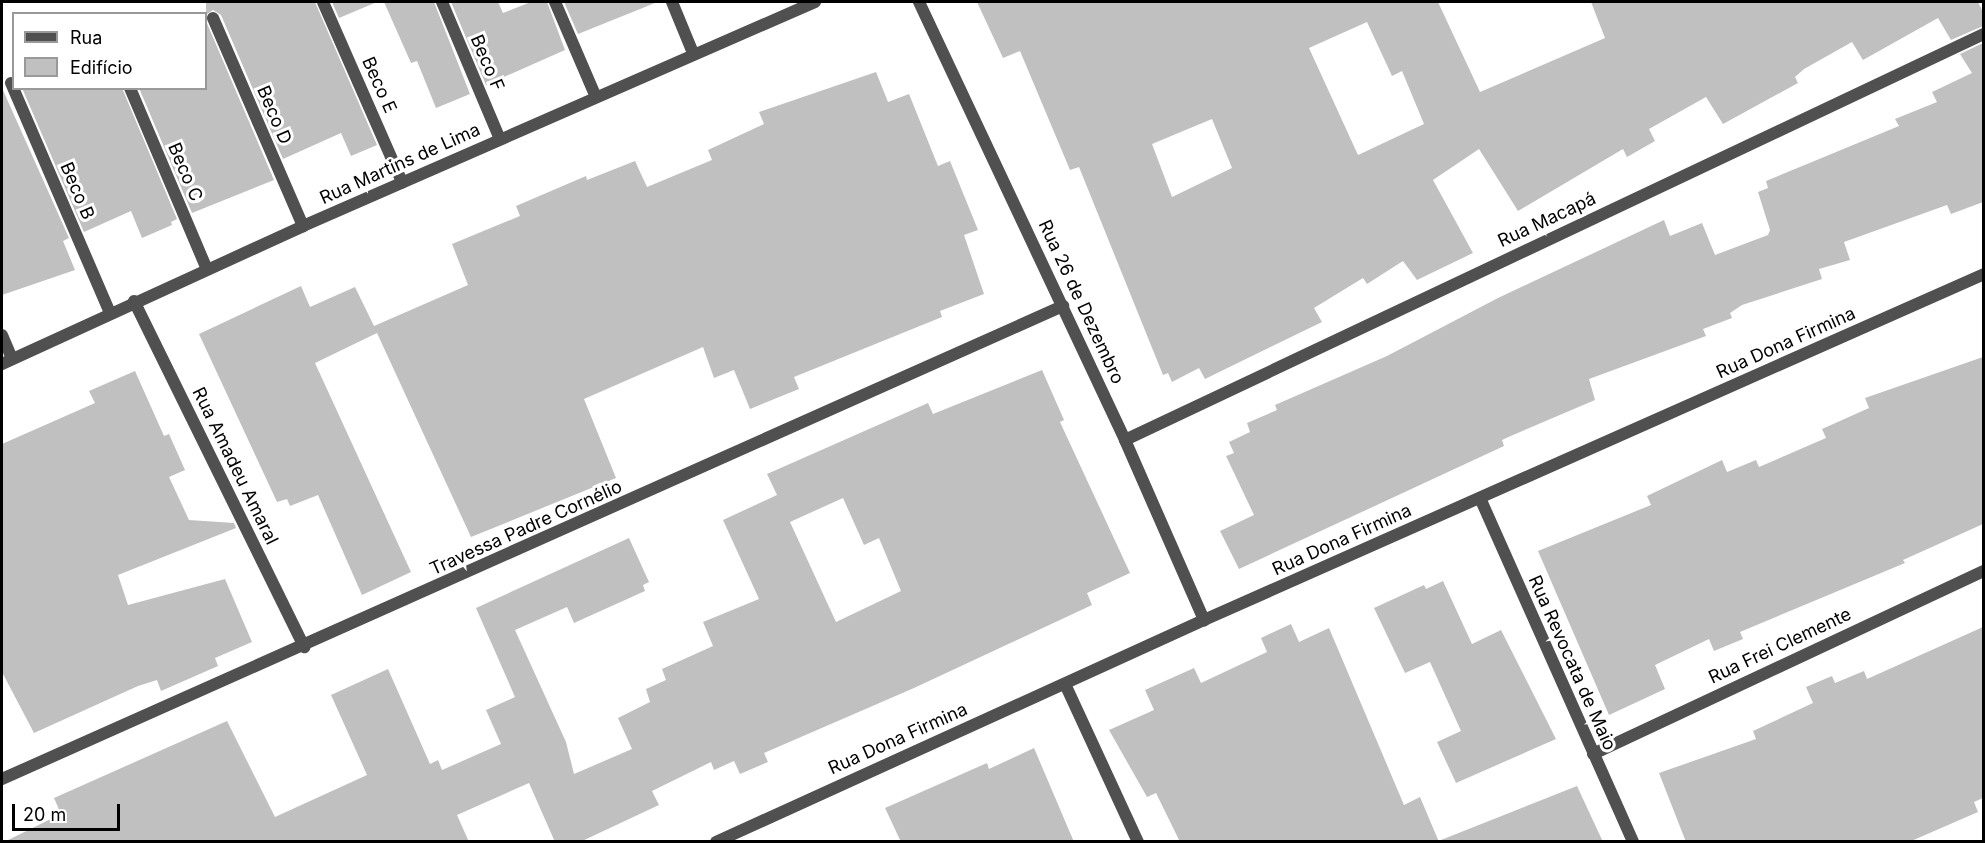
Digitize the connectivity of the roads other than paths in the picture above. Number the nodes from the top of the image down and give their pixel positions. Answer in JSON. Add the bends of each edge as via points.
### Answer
{"nodes":[{"id":1,"x":323,"y":2,"type":"edge"},
{"id":2,"x":442,"y":2,"type":"edge"},
{"id":3,"x":555,"y":2,"type":"edge"},
{"id":4,"x":672,"y":2,"type":"edge"},
{"id":5,"x":814,"y":2,"type":"edge"},
{"id":6,"x":920,"y":2,"type":"edge"},
{"id":7,"x":213,"y":18,"type":"dead end"},
{"id":8,"x":1983,"y":34,"type":"edge"},
{"id":9,"x":693,"y":53,"type":"junction"},
{"id":10,"x":14,"y":90,"type":"edge"},
{"id":11,"x":131,"y":90,"type":"edge"},
{"id":12,"x":596,"y":97,"type":"junction"},
{"id":13,"x":500,"y":139,"type":"junction"},
{"id":14,"x":402,"y":182,"type":"junction"},
{"id":15,"x":303,"y":226,"type":"junction"},
{"id":16,"x":207,"y":269,"type":"junction"},
{"id":17,"x":1983,"y":274,"type":"edge"},
{"id":18,"x":135,"y":301,"type":"junction"},
{"id":19,"x":1063,"y":306,"type":"junction"},
{"id":20,"x":110,"y":313,"type":"junction"},
{"id":21,"x":2,"y":335,"type":"edge"},
{"id":22,"x":7,"y":361,"type":"edge"},
{"id":23,"x":1125,"y":440,"type":"junction"},
{"id":24,"x":1480,"y":498,"type":"junction"},
{"id":25,"x":1983,"y":571,"type":"edge"},
{"id":26,"x":1204,"y":620,"type":"junction"},
{"id":27,"x":304,"y":647,"type":"junction"},
{"id":28,"x":1065,"y":684,"type":"junction"},
{"id":29,"x":1593,"y":754,"type":"junction"},
{"id":30,"x":2,"y":778,"type":"edge"},
{"id":31,"x":716,"y":842,"type":"edge"},
{"id":32,"x":1138,"y":842,"type":"edge"},
{"id":33,"x":1633,"y":842,"type":"edge"}],
"edges":[{"from":1,"to":14,"type":"street","name":"Beco E"},
{"from":2,"to":13,"type":"street","name":"Beco F"},
{"from":3,"to":12,"type":"street"},
{"from":4,"to":9,"type":"street"},
{"from":5,"to":9,"type":"street","name":"Rua Martins de Lima"},
{"from":6,"to":19,"type":"street","name":"Rua 26 de Dezembro"},
{"from":7,"to":15,"type":"street","name":"Beco D"},
{"from":8,"to":23,"type":"street","name":"Rua Macapá"},
{"from":9,"to":12,"type":"street","name":"Rua Martins de Lima"},
{"from":10,"to":20,"type":"street","name":"Beco B"},
{"from":11,"to":16,"type":"street","name":"Beco C"},
{"from":12,"to":13,"type":"street","name":"Rua Martins de Lima"},
{"from":13,"to":14,"type":"street","name":"Rua Martins de Lima"},
{"from":14,"to":15,"type":"street","name":"Rua Martins de Lima"},
{"from":15,"to":16,"type":"street","name":"Rua Martins de Lima"},
{"from":16,"to":18,"type":"street","name":"Rua Martins de Lima"},
{"from":17,"to":24,"type":"street","name":"Rua Dona Firmina"},
{"from":18,"to":20,"type":"street","name":"Rua Martins de Lima"},
{"from":18,"to":27,"type":"street","name":"Rua Amadeu Amaral"},
{"from":19,"to":23,"type":"street","name":"Rua 26 de Dezembro"},
{"from":19,"to":27,"type":"street","name":"Travessa Padre Cornélio"},
{"from":20,"to":22,"type":"street","name":"Rua Martins de Lima"},
{"from":21,"to":22,"type":"street"},
{"from":23,"to":26,"type":"street","name":"Rua 26 de Dezembro"},
{"from":24,"to":26,"type":"street","name":"Rua Dona Firmina"},
{"from":24,"to":29,"type":"street","name":"Rua Revocata de Maio"},
{"from":25,"to":29,"type":"street","name":"Rua Frei Clemente"},
{"from":26,"to":28,"type":"street","name":"Rua Dona Firmina"},
{"from":27,"to":30,"type":"street","name":"Travessa Padre Cornélio"},
{"from":28,"to":31,"type":"street","name":"Rua Dona Firmina"},
{"from":28,"to":32,"type":"street"},
{"from":29,"to":33,"type":"street","name":"Rua Revocata de Maio"}]}
